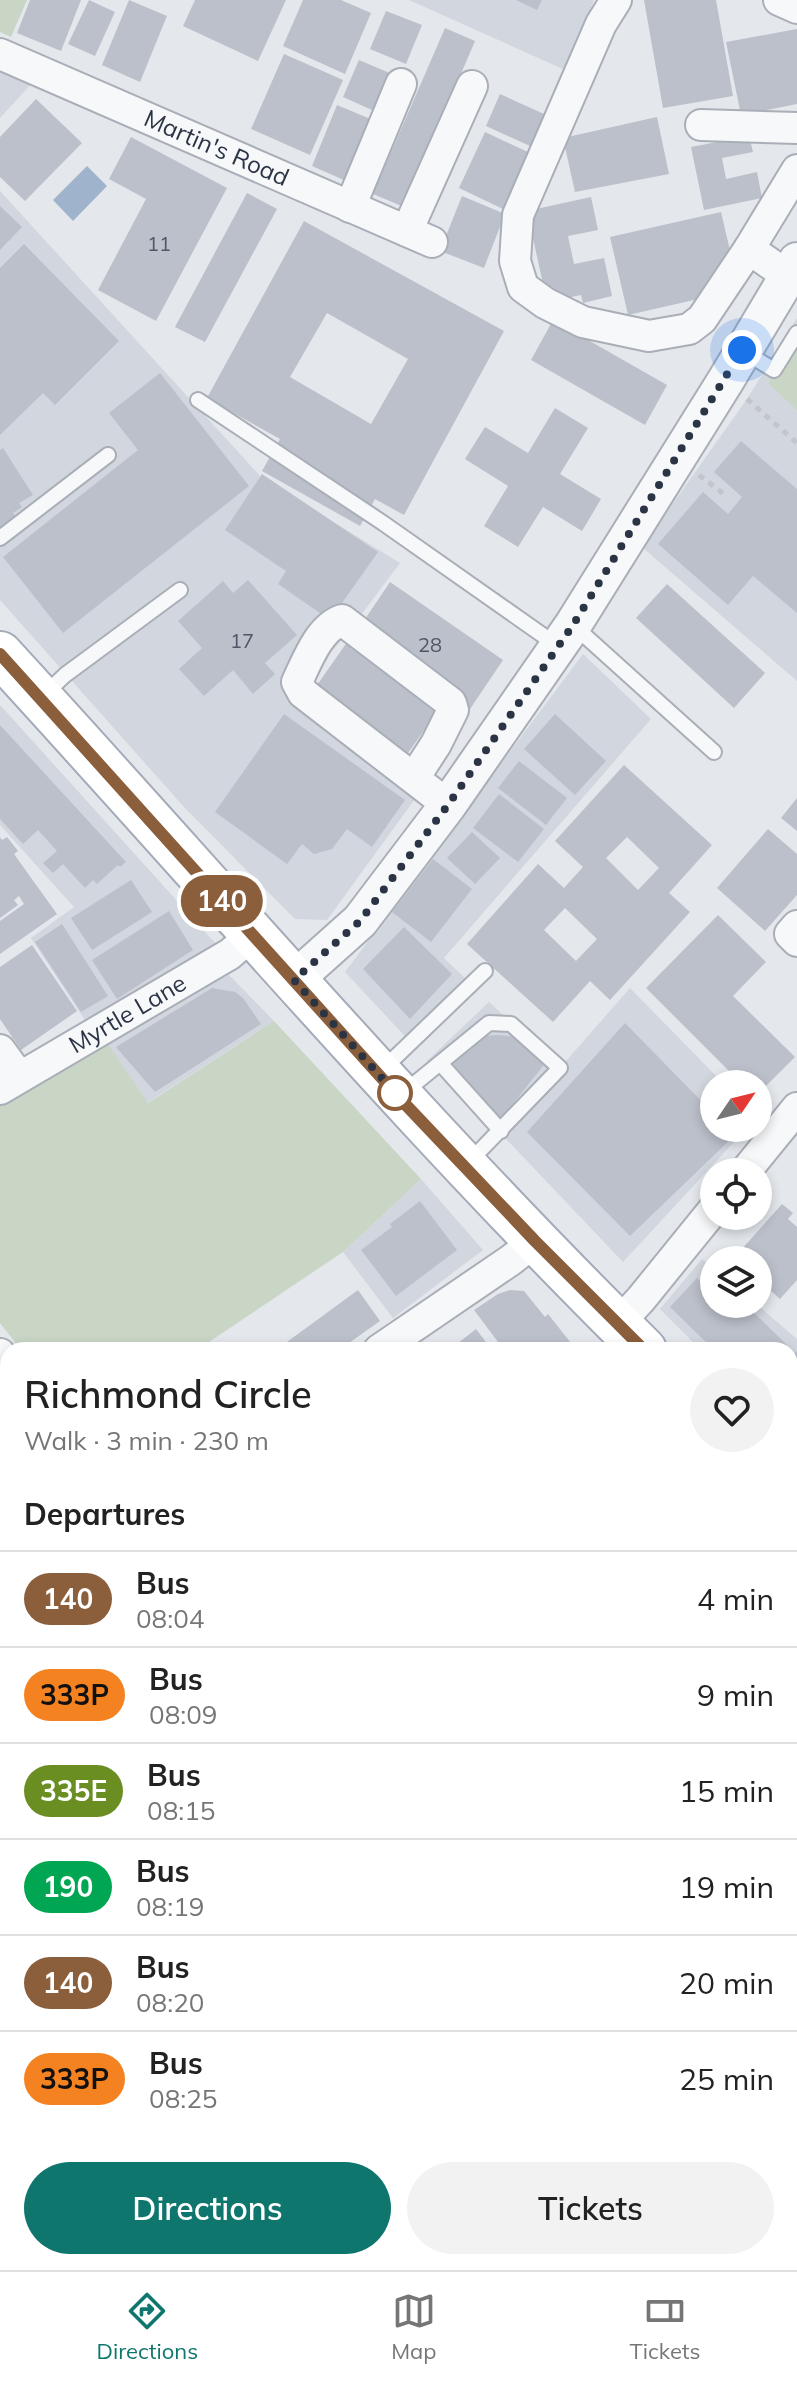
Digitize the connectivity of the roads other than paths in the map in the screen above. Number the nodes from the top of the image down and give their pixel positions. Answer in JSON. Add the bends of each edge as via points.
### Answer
{"nodes":[{"id":1,"x":616,"y":0,"type":"edge"},
{"id":2,"x":779,"y":0,"type":"edge"},
{"id":3,"x":797,"y":8,"type":"edge"},
{"id":4,"x":0,"y":54,"type":"edge"},
{"id":5,"x":401,"y":84,"type":"dead end"},
{"id":6,"x":472,"y":86,"type":"dead end"},
{"id":7,"x":701,"y":125,"type":"dead end"},
{"id":8,"x":797,"y":128,"type":"edge"},
{"id":9,"x":797,"y":170,"type":"edge"},
{"id":10,"x":350,"y":207,"type":"junction"},
{"id":11,"x":749,"y":249,"type":"junction"},
{"id":12,"x":792,"y":268,"type":"edge"},
{"id":13,"x":797,"y":333,"type":"edge"},
{"id":14,"x":734,"y":365,"type":"junction"},
{"id":15,"x":198,"y":400,"type":"dead end"},
{"id":16,"x":108,"y":455,"type":"dead end"},
{"id":17,"x":0,"y":538,"type":"edge"},
{"id":18,"x":180,"y":590,"type":"dead end"},
{"id":19,"x":566,"y":636,"type":"junction"},
{"id":20,"x":0,"y":654,"type":"edge"},
{"id":21,"x":41,"y":698,"type":"junction"},
{"id":22,"x":714,"y":752,"type":"dead end"},
{"id":23,"x":414,"y":778,"type":"junction"},
{"id":24,"x":448,"y":805,"type":"junction"},
{"id":25,"x":797,"y":926,"type":"edge"},
{"id":26,"x":252,"y":935,"type":"junction"},
{"id":27,"x":797,"y":941,"type":"edge"},
{"id":28,"x":485,"y":971,"type":"dead end"},
{"id":29,"x":294,"y":980,"type":"junction"},
{"id":30,"x":0,"y":1050,"type":"edge"},
{"id":31,"x":440,"y":1063,"type":"junction"},
{"id":32,"x":9,"y":1082,"type":"edge"},
{"id":33,"x":388,"y":1085,"type":"junction"},
{"id":34,"x":797,"y":1108,"type":"edge"},
{"id":35,"x":501,"y":1131,"type":"junction"},
{"id":36,"x":756,"y":1158,"type":"edge"},
{"id":37,"x":464,"y":1167,"type":"junction"},
{"id":38,"x":700,"y":1226,"type":"edge"},
{"id":39,"x":535,"y":1241,"type":"junction"},
{"id":40,"x":631,"y":1337,"type":"edge"},
{"id":41,"x":391,"y":1342,"type":"edge"}],
"edges":[{"from":1,"to":11,"type":"street","via":[[518,215],[515,261],[523,287],[583,322],[649,336],[689,329],[702,319]]},
{"from":2,"to":3,"type":"street"},
{"from":4,"to":10,"type":"street","name":"Martin's Road"},
{"from":5,"to":10,"type":"street"},
{"from":6,"to":10,"type":"street","name":"Martin's Road","via":[[419,237]]},
{"from":7,"to":8,"type":"street"},
{"from":9,"to":11,"type":"street"},
{"from":11,"to":12,"type":"street"},
{"from":12,"to":14,"type":"street"},
{"from":13,"to":14,"type":"lane","via":[[774,370]]},
{"from":14,"to":19,"type":"street"},
{"from":15,"to":19,"type":"lane"},
{"from":16,"to":17,"type":"lane"},
{"from":18,"to":21,"type":"lane"},
{"from":19,"to":22,"type":"lane"},
{"from":19,"to":24,"type":"street"},
{"from":20,"to":21,"type":"main road"},
{"from":21,"to":26,"type":"main road"},
{"from":23,"to":23,"type":"street","via":[[303,693],[297,682],[333,623],[342,620],[451,703],[453,710]]},
{"from":23,"to":24,"type":"street"},
{"from":24,"to":29,"type":"street","via":[[360,921]]},
{"from":25,"to":27,"type":"street","via":[[790,934]]},
{"from":26,"to":29,"type":"main road"},
{"from":26,"to":32,"type":"street","name":"Myrtle Lane","via":[[230,954]]},
{"from":28,"to":33,"type":"lane"},
{"from":29,"to":33,"type":"main road"},
{"from":30,"to":32,"type":"street"},
{"from":31,"to":33,"type":"lane"},
{"from":31,"to":35,"type":"lane"},
{"from":31,"to":35,"type":"lane","via":[[489,1023],[500,1022],[511,1024],[560,1068]]},
{"from":33,"to":37,"type":"main road"},
{"from":34,"to":36,"type":"street"},
{"from":35,"to":37,"type":"lane"},
{"from":37,"to":39,"type":"main road"},
{"from":38,"to":40,"type":"street","via":[[641,1299]]},
{"from":39,"to":40,"type":"main road"},
{"from":39,"to":41,"type":"street"}]}
